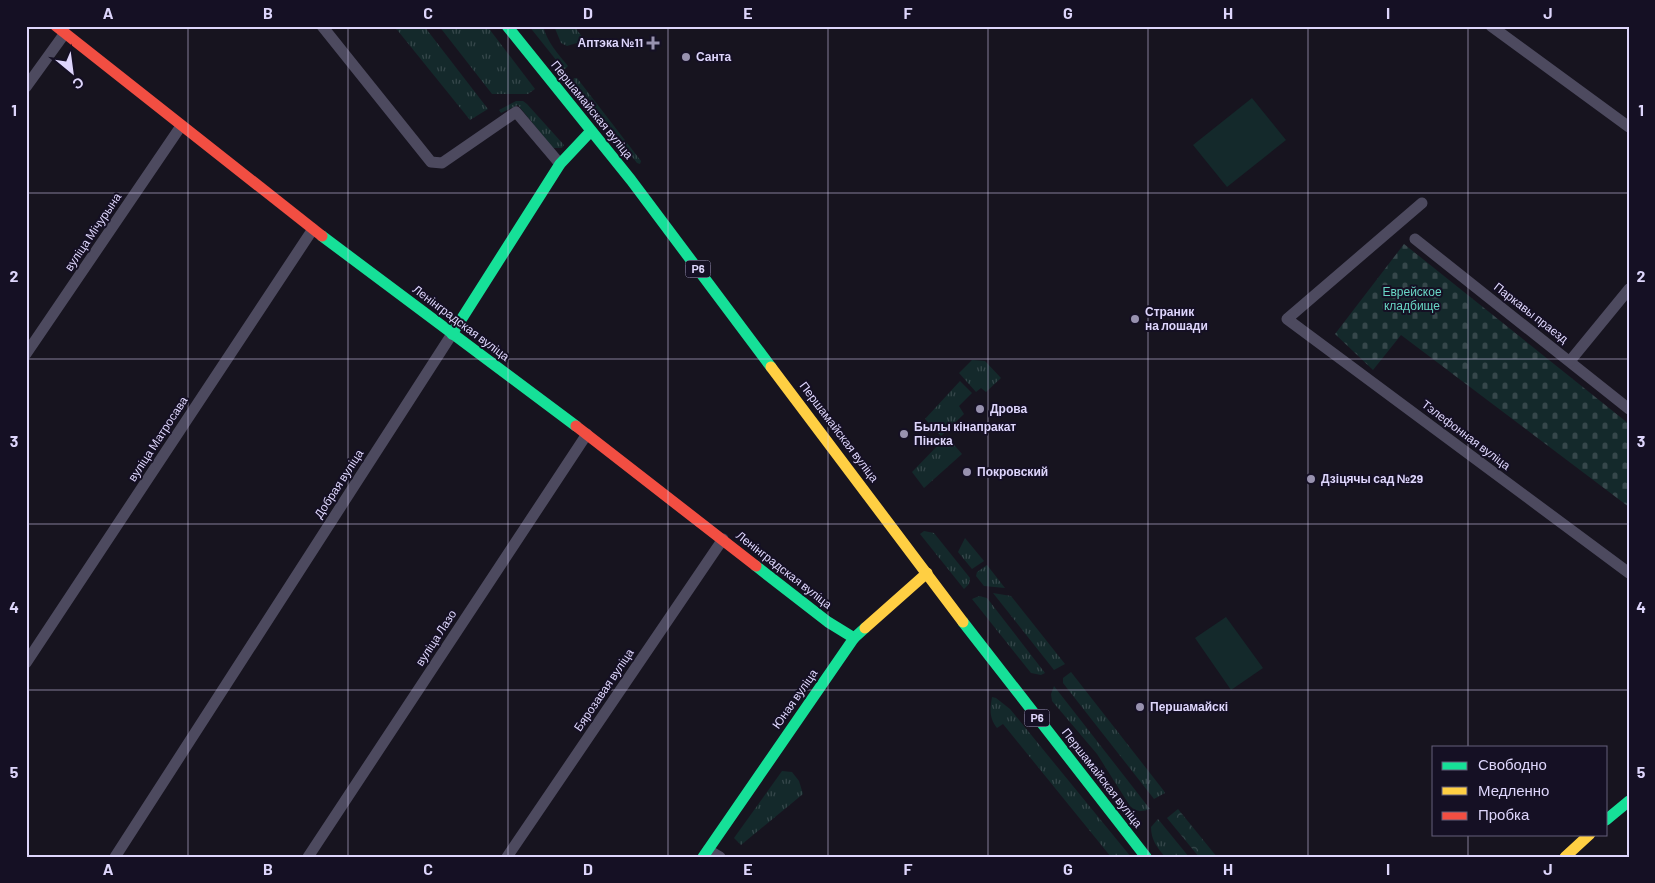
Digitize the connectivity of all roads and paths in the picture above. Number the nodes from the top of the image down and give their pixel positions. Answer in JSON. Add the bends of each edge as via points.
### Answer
{"nodes":[{"id":1,"x":322,"y":26,"type":"edge"},
{"id":2,"x":507,"y":26,"type":"edge"},
{"id":3,"x":1491,"y":26,"type":"edge"},
{"id":4,"x":61,"y":29,"type":"edge"},
{"id":5,"x":26,"y":87,"type":"edge"},
{"id":6,"x":181,"y":126,"type":"junction"},
{"id":7,"x":1629,"y":127,"type":"edge"},
{"id":8,"x":591,"y":131,"type":"junction"},
{"id":9,"x":560,"y":164,"type":"junction"},
{"id":10,"x":1422,"y":203,"type":"dead end"},
{"id":11,"x":313,"y":229,"type":"junction"},
{"id":12,"x":1416,"y":239,"type":"dead end"},
{"id":13,"x":1629,"y":289,"type":"edge"},
{"id":14,"x":452,"y":334,"type":"junction"},
{"id":15,"x":26,"y":354,"type":"edge"},
{"id":16,"x":1570,"y":361,"type":"junction"},
{"id":17,"x":1629,"y":409,"type":"edge"},
{"id":18,"x":587,"y":434,"type":"junction"},
{"id":19,"x":723,"y":540,"type":"junction"},
{"id":20,"x":927,"y":573,"type":"junction"},
{"id":21,"x":1629,"y":573,"type":"edge"},
{"id":22,"x":854,"y":638,"type":"junction"},
{"id":23,"x":26,"y":663,"type":"edge"},
{"id":24,"x":1629,"y":801,"type":"edge"},
{"id":25,"x":1608,"y":818,"type":"edge"},
{"id":26,"x":1588,"y":836,"type":"edge"},
{"id":27,"x":705,"y":853,"type":"edge"},
{"id":28,"x":115,"y":857,"type":"edge"},
{"id":29,"x":308,"y":857,"type":"edge"},
{"id":30,"x":507,"y":857,"type":"edge"},
{"id":31,"x":720,"y":857,"type":"edge"},
{"id":32,"x":1146,"y":857,"type":"edge"},
{"id":33,"x":1565,"y":857,"type":"edge"}],
"edges":[{"from":1,"to":9,"type":"street","via":[[431,162],[442,163],[516,112]]},
{"from":2,"to":8,"type":"street","name":"Першамайская вуліца","number":"Р6"},
{"from":3,"to":7,"type":"street"},
{"from":4,"to":5,"type":"street"},
{"from":4,"to":6,"type":"street","name":"Ленінградская вуліца"},
{"from":6,"to":11,"type":"street","name":"Ленінградская вуліца"},
{"from":6,"to":15,"type":"street","name":"вуліца Мічурына"},
{"from":8,"to":9,"type":"street","name":"Добрая вуліца"},
{"from":8,"to":20,"type":"street","name":"Першамайская вуліца","number":"Р6"},
{"from":9,"to":14,"type":"street","name":"Добрая вуліца"},
{"from":10,"to":21,"type":"street","name":"Тэлефонная вуліца","via":[[1287,319]]},
{"from":11,"to":14,"type":"street","name":"Ленінградская вуліца"},
{"from":11,"to":23,"type":"street","name":"вуліца Матросава"},
{"from":12,"to":16,"type":"street","name":"Паркавы праезд"},
{"from":13,"to":16,"type":"street"},
{"from":14,"to":18,"type":"street","name":"Ленінградская вуліца"},
{"from":14,"to":28,"type":"street","name":"Добрая вуліца"},
{"from":16,"to":17,"type":"street","name":"Паркавы праезд"},
{"from":18,"to":19,"type":"street","name":"Ленінградская вуліца"},
{"from":18,"to":29,"type":"street","name":"вуліца Лазо"},
{"from":19,"to":22,"type":"street","name":"Ленінградская вуліца","via":[[828,622]]},
{"from":19,"to":30,"type":"street","name":"Бярозавая вуліца"},
{"from":20,"to":22,"type":"street","name":"Юная вуліца"},
{"from":20,"to":32,"type":"street","name":"Першамайская вуліца","number":"Р6"},
{"from":22,"to":27,"type":"street","name":"Юная вуліца"},
{"from":24,"to":25,"type":"street"},
{"from":26,"to":33,"type":"street"},
{"from":27,"to":31,"type":"street"}]}
